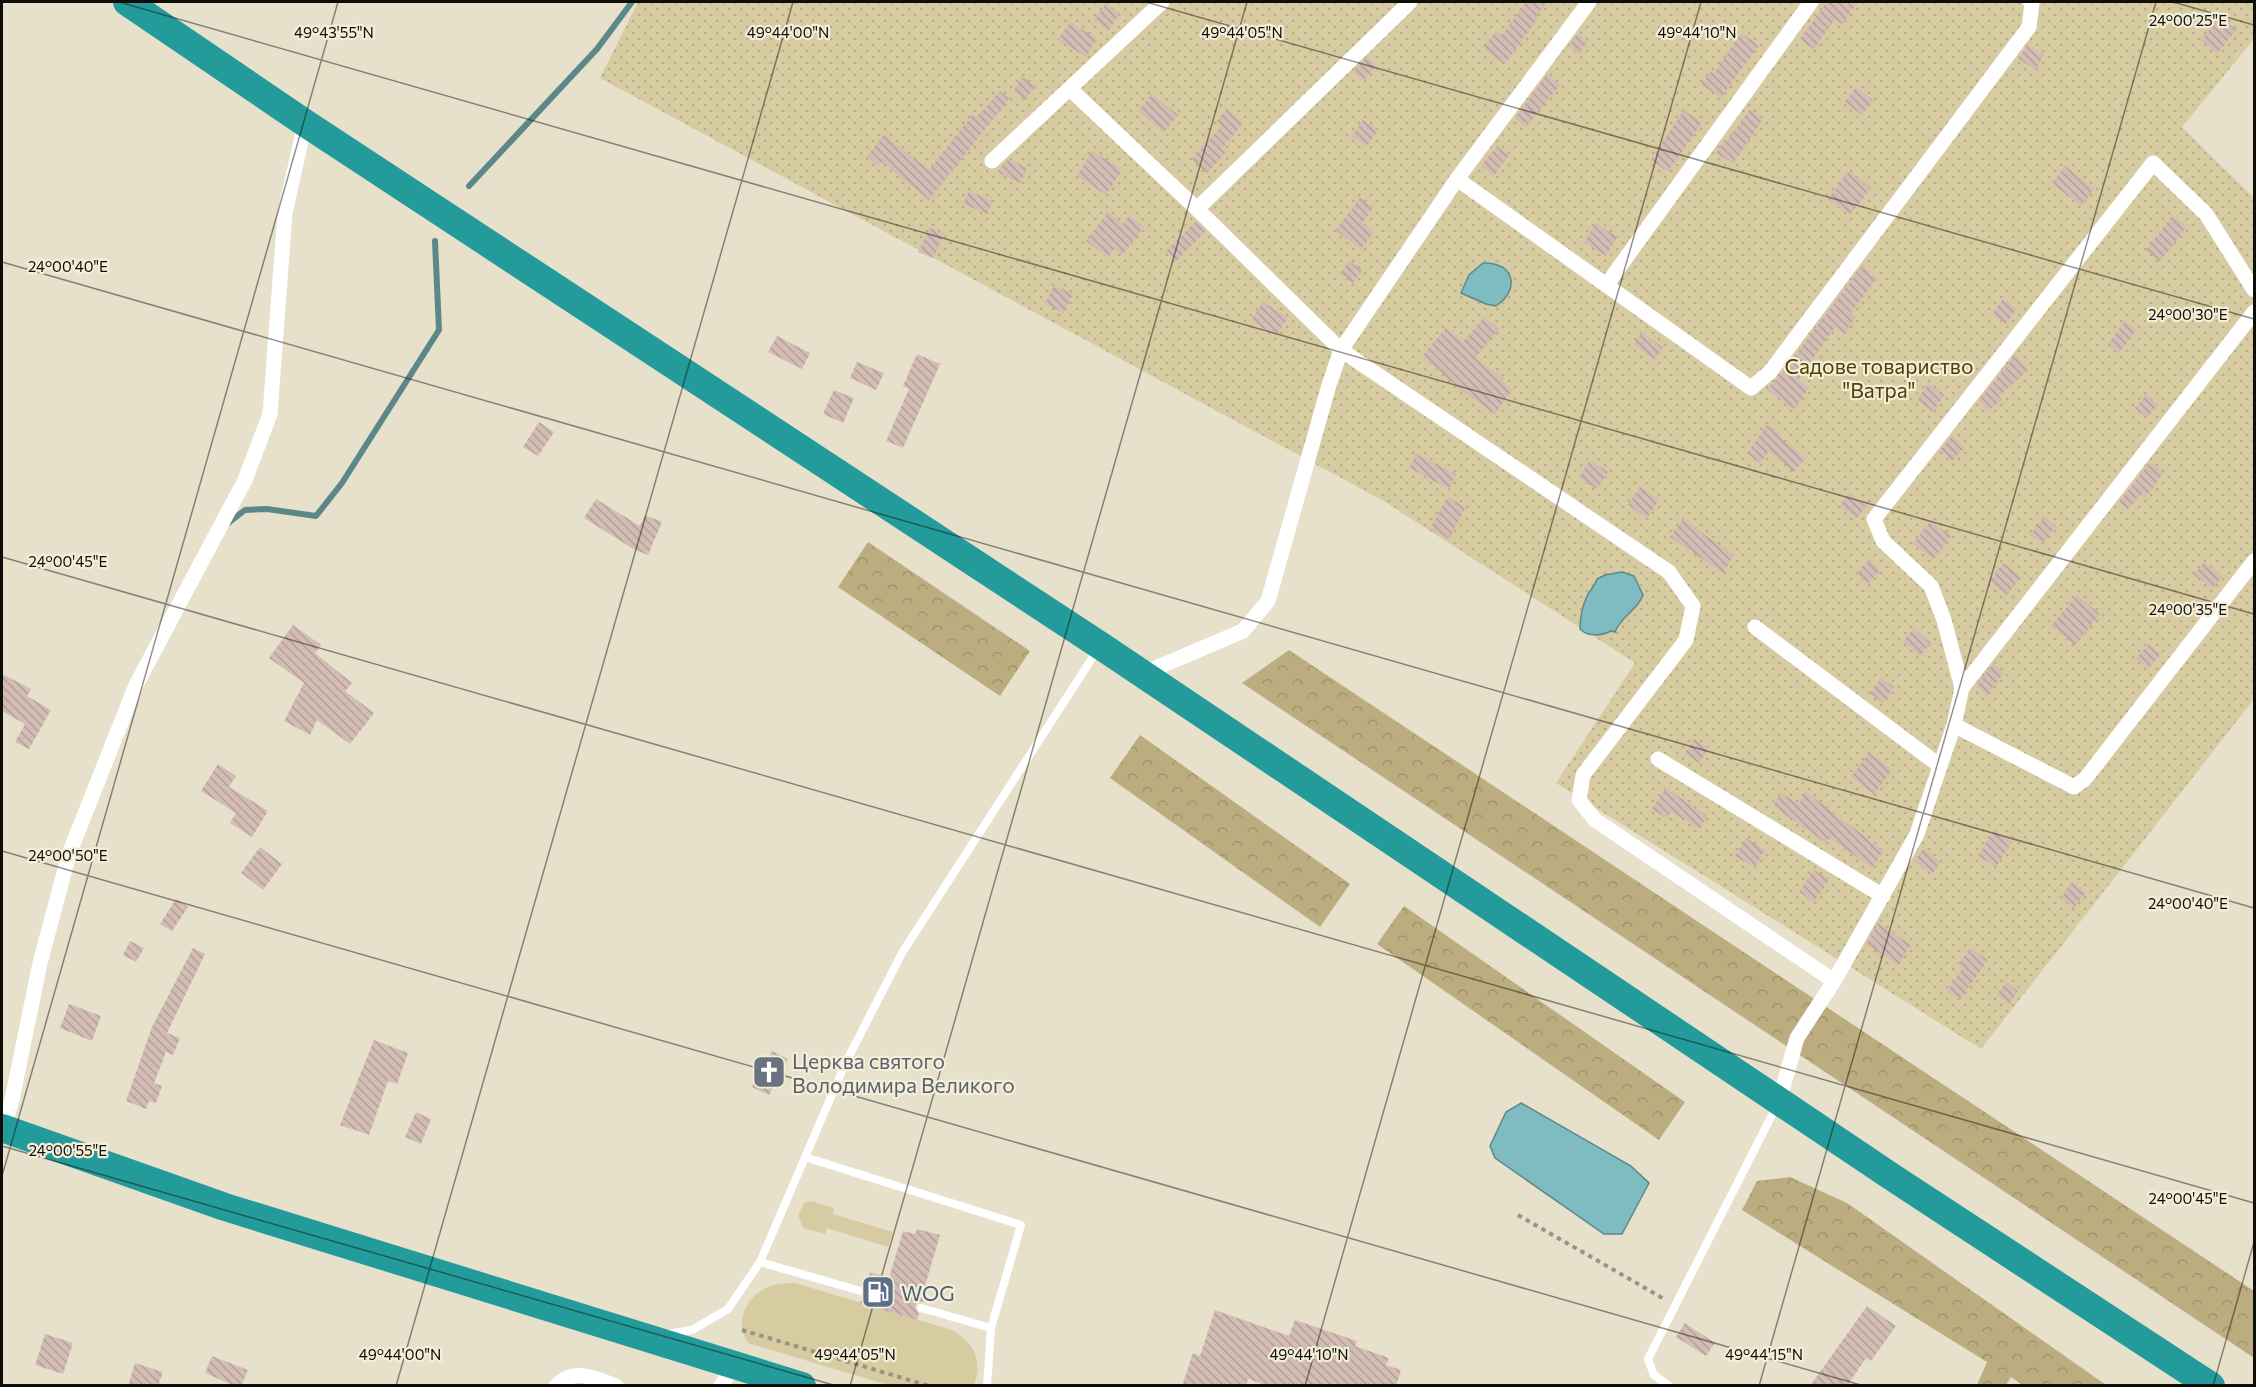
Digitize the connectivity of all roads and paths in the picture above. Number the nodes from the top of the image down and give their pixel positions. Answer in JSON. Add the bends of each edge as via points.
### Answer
{"nodes":[{"id":1,"x":127,"y":2,"type":"edge"},
{"id":2,"x":1162,"y":2,"type":"edge"},
{"id":3,"x":1410,"y":2,"type":"edge"},
{"id":4,"x":1589,"y":2,"type":"edge"},
{"id":5,"x":1811,"y":2,"type":"edge"},
{"id":6,"x":2030,"y":2,"type":"edge"},
{"id":7,"x":1070,"y":90,"type":"junction"},
{"id":8,"x":305,"y":123,"type":"junction"},
{"id":9,"x":992,"y":161,"type":"dead end"},
{"id":10,"x":1457,"y":179,"type":"junction"},
{"id":11,"x":1197,"y":209,"type":"junction"},
{"id":12,"x":1607,"y":284,"type":"junction"},
{"id":13,"x":2254,"y":290,"type":"edge"},
{"id":14,"x":2254,"y":312,"type":"edge"},
{"id":15,"x":1341,"y":350,"type":"junction"},
{"id":16,"x":2254,"y":561,"type":"edge"},
{"id":17,"x":1755,"y":627,"type":"dead end"},
{"id":18,"x":1101,"y":646,"type":"junction"},
{"id":19,"x":1142,"y":674,"type":"junction"},
{"id":20,"x":1962,"y":688,"type":"junction"},
{"id":21,"x":1954,"y":725,"type":"junction"},
{"id":22,"x":1658,"y":759,"type":"dead end"},
{"id":23,"x":1940,"y":766,"type":"junction"},
{"id":24,"x":1883,"y":896,"type":"junction"},
{"id":25,"x":1834,"y":981,"type":"junction"},
{"id":26,"x":1779,"y":1101,"type":"junction"},
{"id":27,"x":2,"y":1128,"type":"edge"},
{"id":28,"x":2,"y":1134,"type":"edge"},
{"id":29,"x":805,"y":1157,"type":"junction"},
{"id":30,"x":1518,"y":1215,"type":"dead end"},
{"id":31,"x":760,"y":1262,"type":"junction"},
{"id":32,"x":864,"y":1292,"type":"dead end"},
{"id":33,"x":1674,"y":1305,"type":"junction"},
{"id":34,"x":921,"y":1308,"type":"dead end"},
{"id":35,"x":991,"y":1328,"type":"junction"},
{"id":36,"x":742,"y":1330,"type":"dead end"},
{"id":37,"x":646,"y":1338,"type":"junction"},
{"id":38,"x":728,"y":1375,"type":"edge"},
{"id":39,"x":556,"y":1386,"type":"edge"},
{"id":40,"x":616,"y":1386,"type":"edge"},
{"id":41,"x":802,"y":1386,"type":"edge"},
{"id":42,"x":929,"y":1386,"type":"edge"},
{"id":43,"x":987,"y":1386,"type":"edge"},
{"id":44,"x":1669,"y":1386,"type":"edge"},
{"id":45,"x":2211,"y":1386,"type":"edge"}],
"edges":[{"from":1,"to":8,"type":"highway"},
{"from":2,"to":7,"type":"street"},
{"from":3,"to":11,"type":"street"},
{"from":4,"to":10,"type":"street"},
{"from":5,"to":12,"type":"street"},
{"from":6,"to":12,"type":"street","via":[[2028,27],[1770,372],[1751,388]]},
{"from":7,"to":9,"type":"street"},
{"from":7,"to":11,"type":"street"},
{"from":8,"to":18,"type":"highway"},
{"from":8,"to":28,"type":"street","via":[[285,213],[270,414],[245,480],[136,685],[69,854]]},
{"from":10,"to":12,"type":"street"},
{"from":10,"to":15,"type":"street"},
{"from":11,"to":15,"type":"street"},
{"from":13,"to":20,"type":"street","via":[[2205,214],[2153,164],[1874,519],[1883,541],[1931,586]]},
{"from":14,"to":20,"type":"street"},
{"from":15,"to":19,"type":"street","via":[[1268,601],[1244,631]]},
{"from":15,"to":25,"type":"street","via":[[1669,572],[1693,606],[1686,640],[1583,775],[1579,800],[1594,820]]},
{"from":16,"to":21,"type":"street","via":[[2085,779],[2074,787]]},
{"from":17,"to":23,"type":"street"},
{"from":18,"to":19,"type":"highway"},
{"from":18,"to":29,"type":"lane","via":[[902,953],[846,1062]]},
{"from":19,"to":26,"type":"highway"},
{"from":20,"to":21,"type":"street"},
{"from":21,"to":23,"type":"street"},
{"from":22,"to":24,"type":"street"},
{"from":23,"to":24,"type":"street","via":[[1917,834]]},
{"from":24,"to":25,"type":"street"},
{"from":25,"to":26,"type":"street","via":[[1797,1038]]},
{"from":26,"to":33,"type":"lane"},
{"from":26,"to":45,"type":"highway"},
{"from":27,"to":37,"type":"highway","via":[[225,1208]]},
{"from":29,"to":31,"type":"lane"},
{"from":29,"to":35,"type":"lane","via":[[1021,1225]]},
{"from":30,"to":33,"type":"path"},
{"from":31,"to":32,"type":"lane"},
{"from":31,"to":37,"type":"lane","via":[[728,1309],[692,1330]]},
{"from":33,"to":44,"type":"lane","via":[[1648,1359],[1654,1375]]},
{"from":34,"to":35,"type":"lane"},
{"from":35,"to":43,"type":"lane"},
{"from":36,"to":42,"type":"path"},
{"from":37,"to":38,"type":"highway"},
{"from":38,"to":41,"type":"highway"},
{"from":39,"to":40,"type":"street","via":[[574,1374]]}]}
